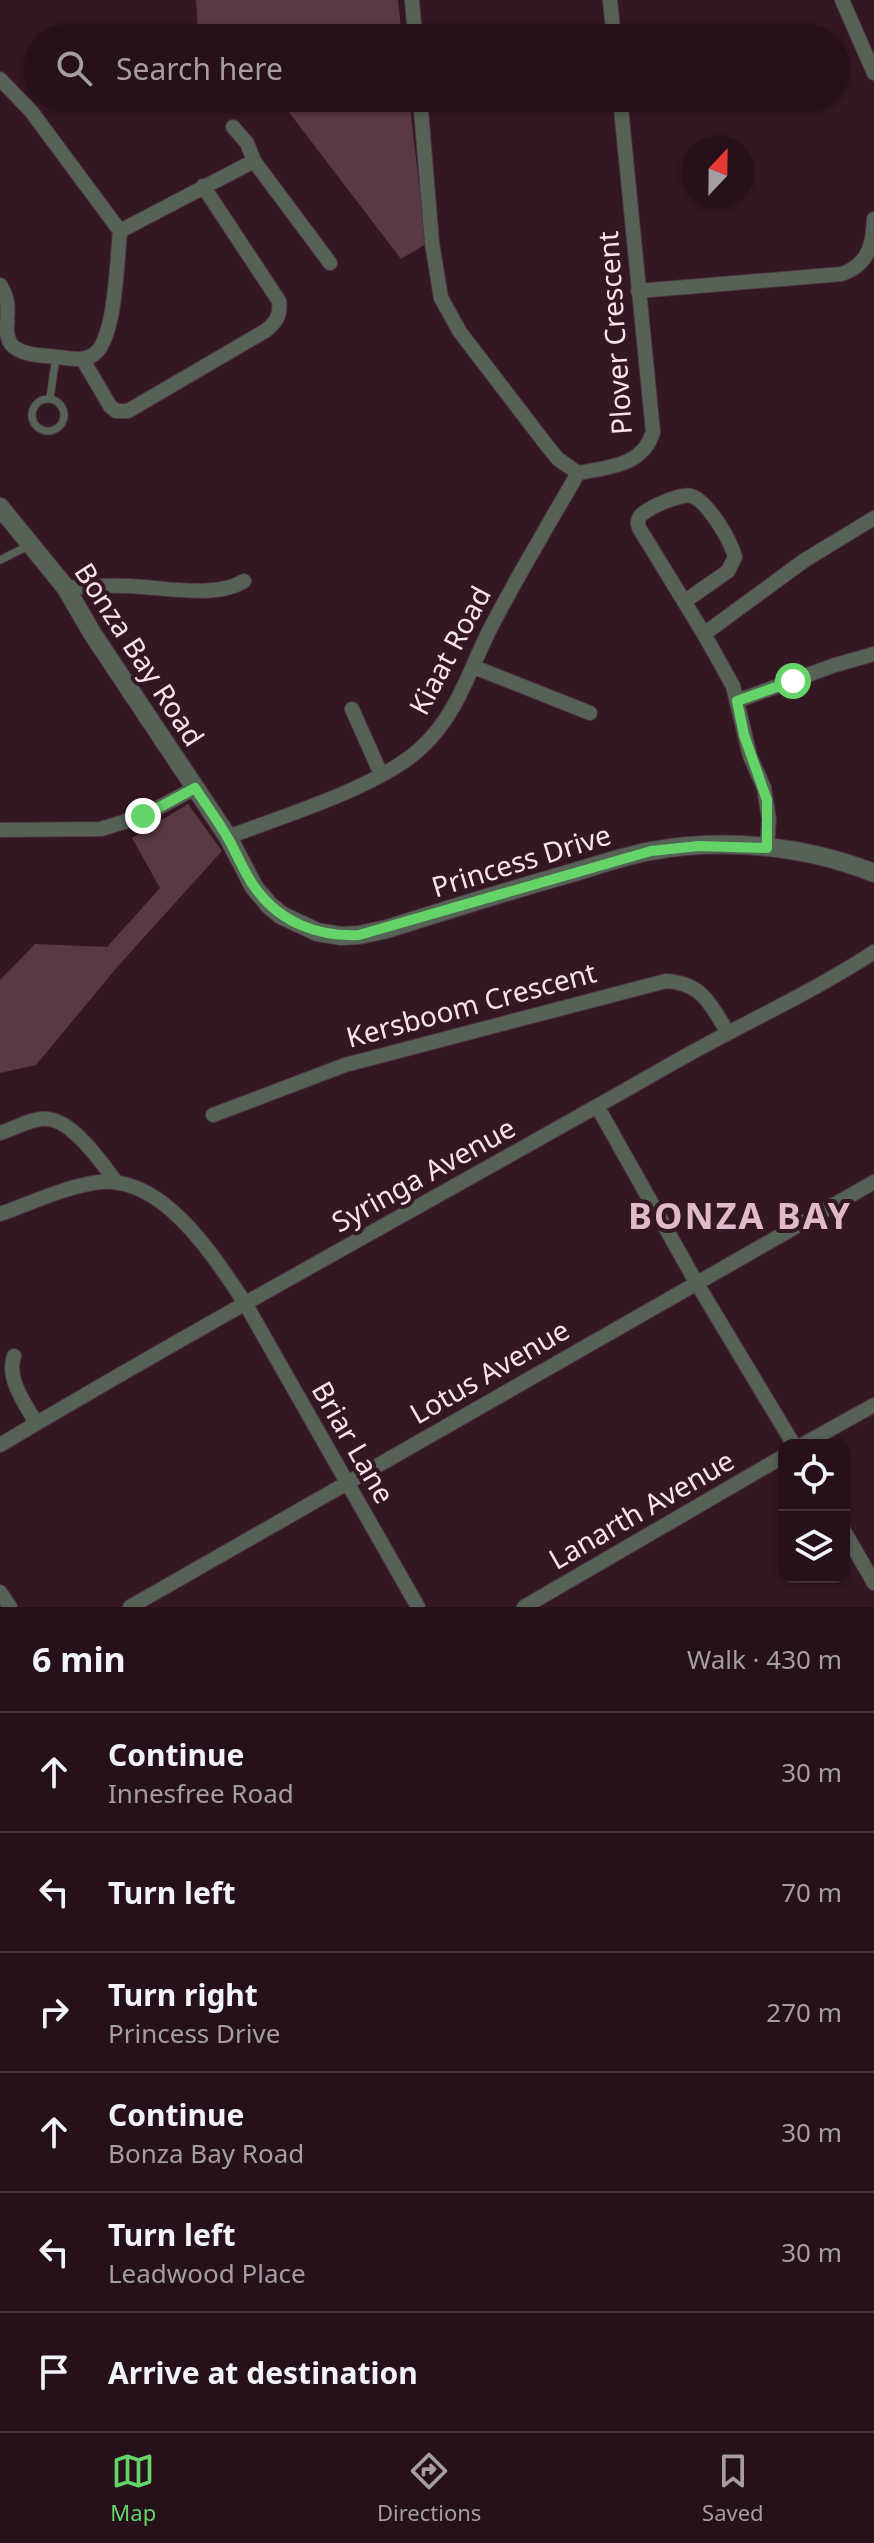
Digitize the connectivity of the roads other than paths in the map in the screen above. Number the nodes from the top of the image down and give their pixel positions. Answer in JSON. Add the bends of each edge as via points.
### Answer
{"nodes":[{"id":1,"x":412,"y":0,"type":"edge"},
{"id":2,"x":610,"y":0,"type":"edge"},
{"id":3,"x":842,"y":0,"type":"edge"},
{"id":4,"x":414,"y":24,"type":"edge"},
{"id":5,"x":613,"y":24,"type":"edge"},
{"id":6,"x":874,"y":73,"type":"edge"},
{"id":7,"x":0,"y":79,"type":"edge"},
{"id":8,"x":24,"y":102,"type":"edge"},
{"id":9,"x":32,"y":112,"type":"edge"},
{"id":10,"x":421,"y":112,"type":"edge"},
{"id":11,"x":621,"y":112,"type":"edge"},
{"id":12,"x":233,"y":127,"type":"dead end"},
{"id":13,"x":254,"y":161,"type":"junction"},
{"id":14,"x":203,"y":186,"type":"junction"},
{"id":15,"x":874,"y":219,"type":"edge"},
{"id":16,"x":120,"y":231,"type":"junction"},
{"id":17,"x":330,"y":263,"type":"dead end"},
{"id":18,"x":0,"y":285,"type":"edge"},
{"id":19,"x":638,"y":291,"type":"junction"},
{"id":20,"x":56,"y":356,"type":"junction"},
{"id":21,"x":83,"y":360,"type":"junction"},
{"id":22,"x":50,"y":398,"type":"junction"},
{"id":23,"x":578,"y":473,"type":"junction"},
{"id":24,"x":0,"y":507,"type":"edge"},
{"id":25,"x":874,"y":518,"type":"edge"},
{"id":26,"x":30,"y":545,"type":"junction"},
{"id":27,"x":0,"y":560,"type":"edge"},
{"id":28,"x":244,"y":581,"type":"dead end"},
{"id":29,"x":66,"y":588,"type":"junction"},
{"id":30,"x":684,"y":602,"type":"junction"},
{"id":31,"x":704,"y":634,"type":"junction"},
{"id":32,"x":874,"y":654,"type":"edge"},
{"id":33,"x":474,"y":667,"type":"junction"},
{"id":34,"x":737,"y":701,"type":"junction"},
{"id":35,"x":352,"y":709,"type":"dead end"},
{"id":36,"x":590,"y":713,"type":"dead end"},
{"id":37,"x":381,"y":774,"type":"junction"},
{"id":38,"x":195,"y":788,"type":"junction"},
{"id":39,"x":0,"y":830,"type":"edge"},
{"id":40,"x":228,"y":837,"type":"junction"},
{"id":41,"x":767,"y":848,"type":"junction"},
{"id":42,"x":874,"y":873,"type":"edge"},
{"id":43,"x":874,"y":952,"type":"edge"},
{"id":44,"x":727,"y":1031,"type":"junction"},
{"id":45,"x":597,"y":1106,"type":"junction"},
{"id":46,"x":213,"y":1115,"type":"dead end"},
{"id":47,"x":0,"y":1133,"type":"edge"},
{"id":48,"x":116,"y":1182,"type":"junction"},
{"id":49,"x":874,"y":1182,"type":"edge"},
{"id":50,"x":0,"y":1214,"type":"edge"},
{"id":51,"x":696,"y":1282,"type":"junction"},
{"id":52,"x":245,"y":1303,"type":"junction"},
{"id":53,"x":14,"y":1356,"type":"dead end"},
{"id":54,"x":874,"y":1405,"type":"edge"},
{"id":55,"x":36,"y":1423,"type":"junction"},
{"id":56,"x":790,"y":1439,"type":"edge"},
{"id":57,"x":813,"y":1439,"type":"edge"},
{"id":58,"x":0,"y":1445,"type":"edge"},
{"id":59,"x":778,"y":1459,"type":"edge"},
{"id":60,"x":348,"y":1483,"type":"junction"},
{"id":61,"x":850,"y":1541,"type":"edge"},
{"id":62,"x":874,"y":1583,"type":"edge"},
{"id":63,"x":0,"y":1592,"type":"edge"},
{"id":64,"x":10,"y":1607,"type":"edge"},
{"id":65,"x":130,"y":1607,"type":"edge"},
{"id":66,"x":418,"y":1607,"type":"edge"},
{"id":67,"x":524,"y":1607,"type":"edge"}],
"edges":[{"from":1,"to":4,"type":"street"},
{"from":2,"to":5,"type":"street"},
{"from":3,"to":6,"type":"street"},
{"from":7,"to":8,"type":"street"},
{"from":9,"to":16,"type":"street"},
{"from":10,"to":23,"type":"street","via":[[441,298],[460,332],[548,447]]},
{"from":11,"to":19,"type":"street","name":"Plover Crescent"},
{"from":12,"to":13,"type":"street"},
{"from":13,"to":14,"type":"street"},
{"from":13,"to":17,"type":"street"},
{"from":14,"to":16,"type":"street"},
{"from":14,"to":21,"type":"street","via":[[279,301],[276,321],[128,411],[110,406]]},
{"from":15,"to":19,"type":"street","via":[[869,253],[842,274]]},
{"from":16,"to":21,"type":"street","via":[[107,335],[98,351]]},
{"from":18,"to":20,"type":"street","via":[[9,304],[9,341],[24,352]]},
{"from":19,"to":23,"type":"street","name":"Plover Crescent","via":[[653,432],[634,460]]},
{"from":20,"to":21,"type":"street"},
{"from":20,"to":22,"type":"lane"},
{"from":22,"to":22,"type":"lane","via":[[34,406],[32,415],[34,423],[51,431],[64,419],[64,410]]},
{"from":23,"to":33,"type":"street","name":"Kiaat Road","via":[[489,630]]},
{"from":24,"to":26,"type":"street","name":"Bonza Bay Road"},
{"from":25,"to":31,"type":"street","via":[[805,560]]},
{"from":26,"to":27,"type":"lane"},
{"from":26,"to":29,"type":"street","name":"Bonza Bay Road"},
{"from":28,"to":29,"type":"street","via":[[215,590]]},
{"from":29,"to":38,"type":"street","name":"Bonza Bay Road"},
{"from":30,"to":30,"type":"street","via":[[638,522],[644,512],[683,495],[706,505],[735,557],[728,571]]},
{"from":30,"to":31,"type":"street"},
{"from":31,"to":34,"type":"street"},
{"from":32,"to":34,"type":"street"},
{"from":33,"to":36,"type":"street"},
{"from":33,"to":37,"type":"street","name":"Kiaat Road","via":[[437,731],[408,759]]},
{"from":34,"to":41,"type":"street","via":[[767,800]]},
{"from":35,"to":37,"type":"street"},
{"from":37,"to":40,"type":"street","name":"Kiaat Road"},
{"from":38,"to":39,"type":"street","via":[[143,816],[101,829]]},
{"from":38,"to":40,"type":"street","name":"Bonza Bay Road"},
{"from":40,"to":41,"type":"street","name":"Princess Drive","via":[[269,905],[317,932],[341,936],[387,929],[651,851]]},
{"from":41,"to":42,"type":"street","name":"Princess Drive","via":[[847,862]]},
{"from":43,"to":44,"type":"street","name":"Syringa Avenue"},
{"from":44,"to":45,"type":"street","name":"Syringa Avenue"},
{"from":44,"to":46,"type":"street","name":"Kersboom Crescent","via":[[698,989],[666,981],[345,1065]]},
{"from":45,"to":51,"type":"street"},
{"from":45,"to":52,"type":"street","name":"Syringa Avenue"},
{"from":47,"to":48,"type":"street","via":[[39,1120],[55,1121],[86,1145]]},
{"from":48,"to":50,"type":"street","via":[[71,1189]]},
{"from":48,"to":52,"type":"street","name":"Briar Lane","via":[[159,1201],[187,1226]]},
{"from":49,"to":51,"type":"street","name":"Lotus Avenue"},
{"from":51,"to":56,"type":"street"},
{"from":51,"to":60,"type":"street","name":"Lotus Avenue"},
{"from":52,"to":55,"type":"street","name":"Syringa Avenue"},
{"from":52,"to":60,"type":"street","name":"Briar Lane"},
{"from":53,"to":55,"type":"street","via":[[15,1384]]},
{"from":54,"to":57,"type":"street"},
{"from":55,"to":58,"type":"street","name":"Syringa Avenue"},
{"from":59,"to":67,"type":"street","name":"Lanarth Avenue"},
{"from":60,"to":65,"type":"street","name":"Lotus Avenue"},
{"from":60,"to":66,"type":"street","name":"Briar Lane"},
{"from":61,"to":62,"type":"street"},
{"from":63,"to":64,"type":"street"}]}
